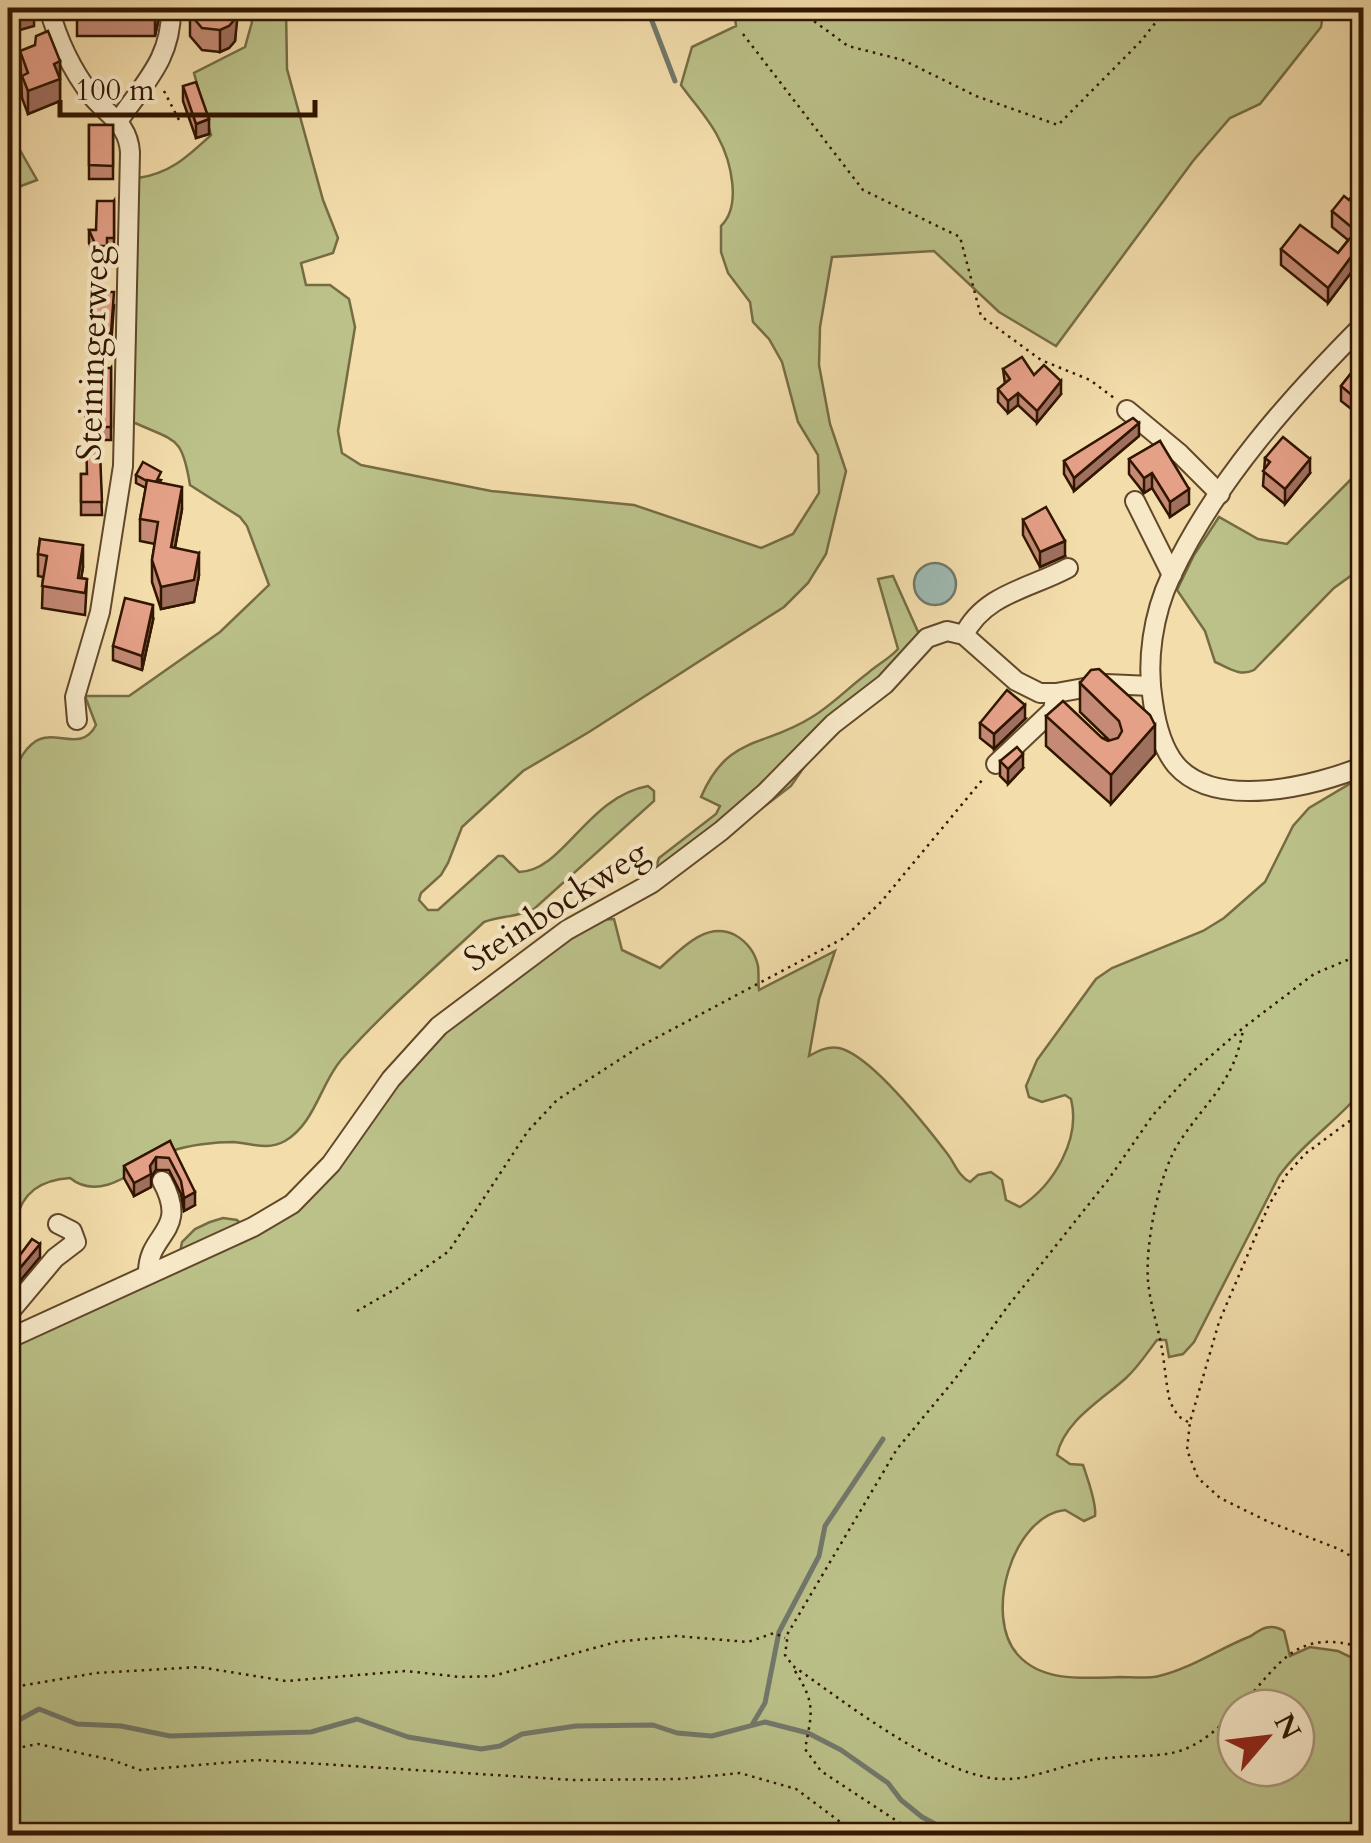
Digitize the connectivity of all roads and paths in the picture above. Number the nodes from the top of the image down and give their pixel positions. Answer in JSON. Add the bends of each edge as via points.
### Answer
{"nodes":[{"id":1,"x":50,"y":8,"type":"edge"},
{"id":2,"x":171,"y":8,"type":"edge"},
{"id":3,"x":796,"y":8,"type":"edge"},
{"id":4,"x":1167,"y":8,"type":"edge"},
{"id":5,"x":743,"y":34,"type":"dead end"},
{"id":6,"x":148,"y":78,"type":"junction"},
{"id":7,"x":119,"y":120,"type":"junction"},
{"id":8,"x":179,"y":120,"type":"dead end"},
{"id":9,"x":1364,"y":324,"type":"edge"},
{"id":10,"x":1127,"y":410,"type":"joint"},
{"id":11,"x":1220,"y":494,"type":"junction"},
{"id":12,"x":1135,"y":502,"type":"dead end"},
{"id":13,"x":1068,"y":568,"type":"dead end"},
{"id":14,"x":1172,"y":575,"type":"junction"},
{"id":15,"x":918,"y":627,"type":"dead end"},
{"id":16,"x":943,"y":632,"type":"junction"},
{"id":17,"x":964,"y":635,"type":"junction"},
{"id":18,"x":1151,"y":686,"type":"junction"},
{"id":19,"x":1058,"y":706,"type":"junction"},
{"id":20,"x":77,"y":720,"type":"dead end"},
{"id":21,"x":996,"y":764,"type":"joint"},
{"id":22,"x":1364,"y":766,"type":"edge"},
{"id":23,"x":1364,"y":953,"type":"edge"},
{"id":24,"x":1244,"y":1028,"type":"junction"},
{"id":25,"x":1364,"y":1115,"type":"edge"},
{"id":26,"x":162,"y":1181,"type":"dead end"},
{"id":27,"x":58,"y":1224,"type":"dead end"},
{"id":28,"x":148,"y":1274,"type":"junction"},
{"id":29,"x":357,"y":1311,"type":"dead end"},
{"id":30,"x":8,"y":1314,"type":"edge"},
{"id":31,"x":8,"y":1339,"type":"edge"},
{"id":32,"x":1190,"y":1422,"type":"junction"},
{"id":33,"x":1364,"y":1564,"type":"edge"},
{"id":34,"x":784,"y":1638,"type":"junction"},
{"id":35,"x":1364,"y":1648,"type":"edge"},
{"id":36,"x":792,"y":1666,"type":"junction"},
{"id":37,"x":8,"y":1688,"type":"edge"},
{"id":38,"x":1258,"y":1688,"type":"edge"},
{"id":39,"x":1216,"y":1730,"type":"edge"},
{"id":40,"x":8,"y":1750,"type":"edge"},
{"id":41,"x":859,"y":1836,"type":"edge"},
{"id":42,"x":930,"y":1836,"type":"edge"}],
"edges":[{"from":1,"to":7,"type":"street","via":[[84,84]]},
{"from":2,"to":6,"type":"street","via":[[167,47]]},
{"from":3,"to":4,"type":"path","via":[[848,46],[902,60],[1058,125]]},
{"from":5,"to":10,"type":"path","via":[[863,190],[960,238],[981,316],[1041,360],[1096,384]]},
{"from":6,"to":7,"type":"street"},
{"from":6,"to":8,"type":"path","via":[[164,90]]},
{"from":7,"to":20,"type":"street","name":"Steiningerweg","via":[[131,164],[123,466],[100,612],[75,697]]},
{"from":9,"to":11,"type":"street"},
{"from":10,"to":11,"type":"street"},
{"from":11,"to":14,"type":"street"},
{"from":12,"to":14,"type":"street"},
{"from":13,"to":17,"type":"street","via":[[996,600]]},
{"from":14,"to":18,"type":"street","via":[[1156,623]]},
{"from":15,"to":16,"type":"street"},
{"from":16,"to":17,"type":"street"},
{"from":16,"to":28,"type":"street","name":"Steinbockweg","via":[[918,644],[885,684],[707,843],[568,930],[452,1015],[391,1079],[331,1164],[292,1204]]},
{"from":17,"to":19,"type":"street"},
{"from":18,"to":19,"type":"street","via":[[1106,684]]},
{"from":18,"to":22,"type":"street","via":[[1168,753],[1204,784],[1290,788]]},
{"from":19,"to":21,"type":"street"},
{"from":21,"to":29,"type":"path","via":[[844,938],[639,1046],[558,1100],[528,1131],[449,1251]]},
{"from":23,"to":24,"type":"path","via":[[1326,966]]},
{"from":24,"to":32,"type":"path","via":[[1222,1089],[1169,1162],[1150,1254],[1148,1282],[1170,1402]]},
{"from":24,"to":34,"type":"path","via":[[1164,1102],[897,1449]]},
{"from":25,"to":32,"type":"path","via":[[1306,1154],[1275,1195],[1219,1322]]},
{"from":26,"to":28,"type":"street","via":[[173,1210]]},
{"from":27,"to":30,"type":"street","via":[[76,1242]]},
{"from":28,"to":31,"type":"street","name":"Steinbockweg"},
{"from":32,"to":33,"type":"path","via":[[1190,1464],[1212,1492]]},
{"from":34,"to":36,"type":"path"},
{"from":34,"to":37,"type":"path","via":[[774,1633],[748,1642],[676,1636],[616,1642],[492,1676],[406,1671],[286,1680],[199,1667],[96,1673]]},
{"from":35,"to":38,"type":"path","via":[[1323,1640],[1305,1644]]},
{"from":36,"to":39,"type":"path","via":[[942,1762],[992,1778],[1174,1754]]},
{"from":36,"to":42,"type":"path","via":[[812,1708],[805,1748],[821,1771]]},
{"from":40,"to":41,"type":"path","via":[[38,1744],[140,1770],[257,1760],[574,1780],[740,1774],[796,1789]]}]}
